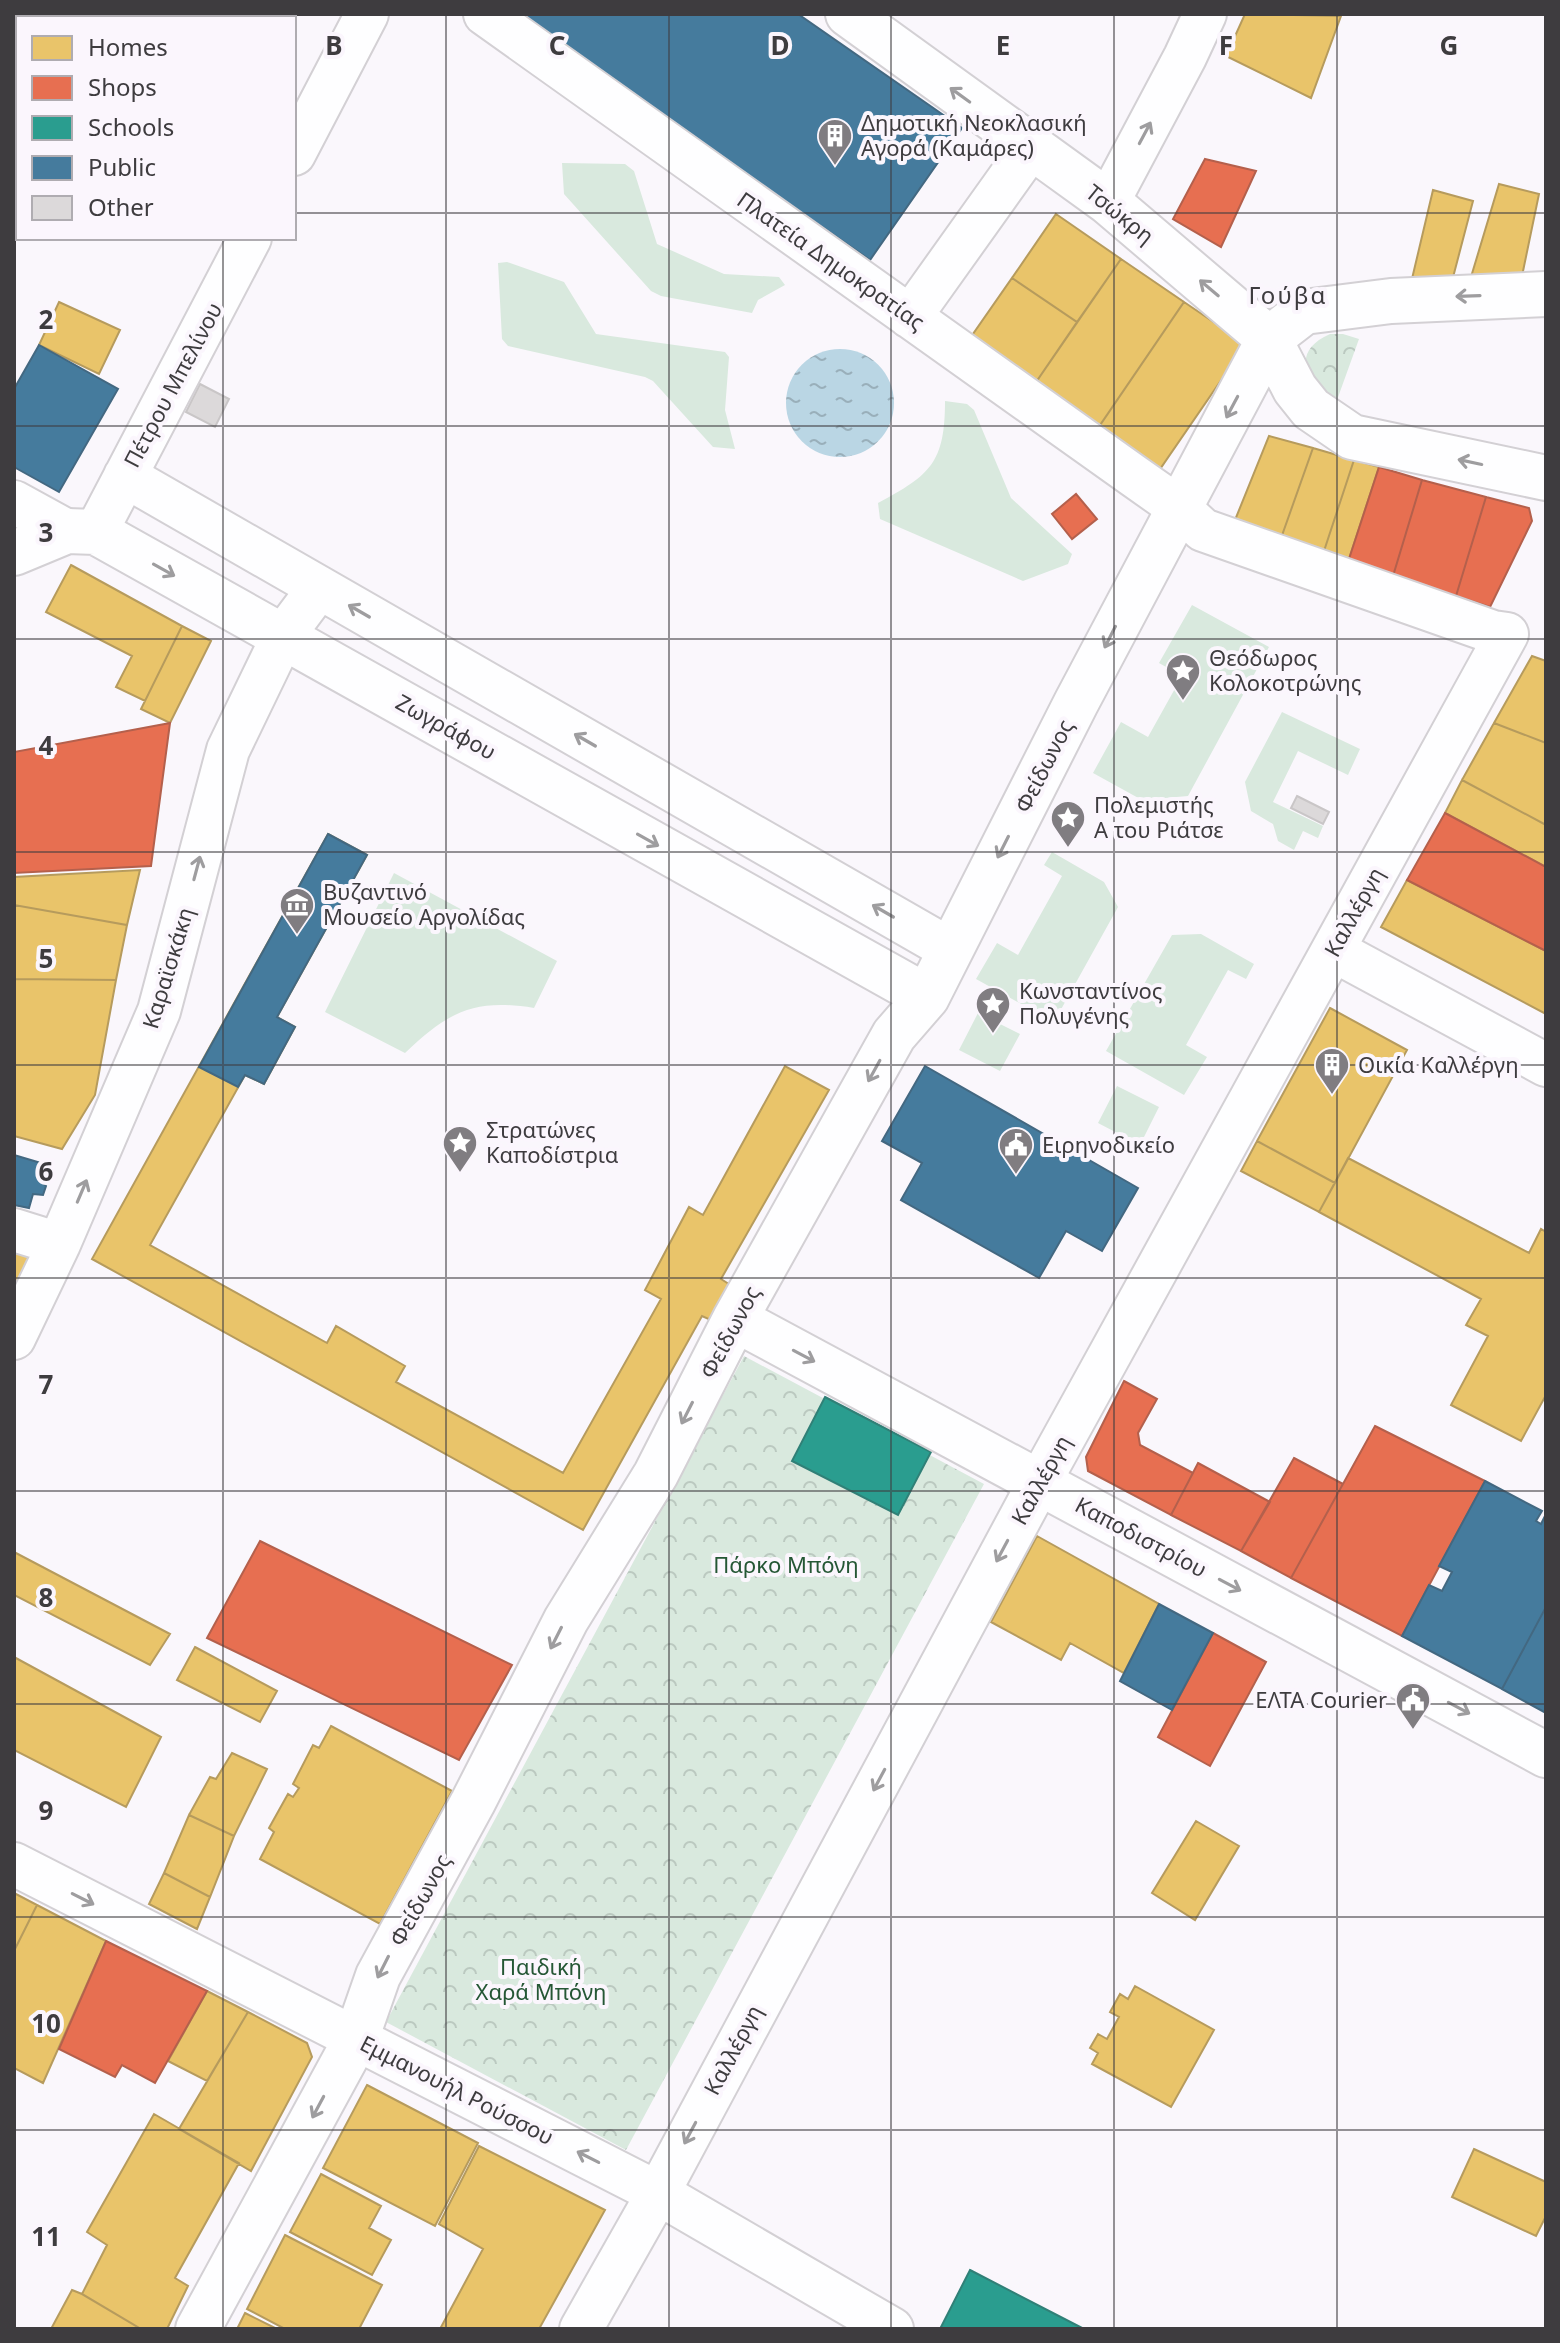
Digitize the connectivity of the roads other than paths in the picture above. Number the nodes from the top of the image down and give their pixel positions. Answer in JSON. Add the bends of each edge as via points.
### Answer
{"nodes":[{"id":1,"x":367,"y":14,"type":"edge"},
{"id":2,"x":485,"y":14,"type":"edge"},
{"id":3,"x":848,"y":14,"type":"edge"},
{"id":4,"x":1205,"y":14,"type":"edge"},
{"id":5,"x":1032,"y":146,"type":"junction"},
{"id":6,"x":296,"y":150,"type":"edge"},
{"id":7,"x":1108,"y":202,"type":"junction"},
{"id":8,"x":249,"y":240,"type":"edge"},
{"id":9,"x":1546,"y":294,"type":"edge"},
{"id":10,"x":910,"y":317,"type":"junction"},
{"id":11,"x":1269,"y":339,"type":"junction"},
{"id":12,"x":125,"y":476,"type":"junction"},
{"id":13,"x":1546,"y":478,"type":"edge"},
{"id":14,"x":14,"y":502,"type":"edge"},
{"id":15,"x":1178,"y":507,"type":"junction"},
{"id":16,"x":82,"y":531,"type":"junction"},
{"id":17,"x":14,"y":553,"type":"edge"},
{"id":18,"x":319,"y":588,"type":"junction"},
{"id":19,"x":1507,"y":634,"type":"joint"},
{"id":20,"x":283,"y":636,"type":"junction"},
{"id":21,"x":635,"y":769,"type":"junction"},
{"id":22,"x":608,"y":818,"type":"junction"},
{"id":23,"x":951,"y":950,"type":"junction"},
{"id":24,"x":1333,"y":950,"type":"junction"},
{"id":25,"x":927,"y":997,"type":"junction"},
{"id":26,"x":1546,"y":1065,"type":"edge"},
{"id":27,"x":14,"y":1230,"type":"edge"},
{"id":28,"x":59,"y":1244,"type":"junction"},
{"id":29,"x":735,"y":1319,"type":"junction"},
{"id":30,"x":14,"y":1338,"type":"edge"},
{"id":31,"x":1039,"y":1483,"type":"junction"},
{"id":32,"x":1546,"y":1755,"type":"edge"},
{"id":33,"x":14,"y":1864,"type":"edge"},
{"id":34,"x":356,"y":2039,"type":"junction"},
{"id":35,"x":658,"y":2193,"type":"junction"},
{"id":36,"x":198,"y":2329,"type":"edge"},
{"id":37,"x":581,"y":2329,"type":"edge"},
{"id":38,"x":892,"y":2329,"type":"edge"}],
"edges":[{"from":1,"to":6,"type":"street"},
{"from":2,"to":10,"type":"street","name":"Πλατεία Δημοκρατίας"},
{"from":5,"to":3,"type":"main road","name":"Τσώκρη","one_way":true},
{"from":7,"to":4,"type":"street","one_way":true},
{"from":5,"to":7,"type":"main road","name":"Τσώκρη"},
{"from":5,"to":10,"type":"street"},
{"from":11,"to":7,"type":"main road","name":"Τσώκρη","one_way":true},
{"from":8,"to":12,"type":"street","name":"Πέτρου Μπελίνου"},
{"from":9,"to":11,"type":"main road","one_way":true,"via":[[1391,301],[1304,312]]},
{"from":10,"to":15,"type":"street","name":"Πλατεία Δημοκρατίας"},
{"from":13,"to":11,"type":"main road","one_way":true,"via":[[1352,437],[1311,409]]},
{"from":11,"to":15,"type":"main road","name":"Φείδωνος","one_way":true},
{"from":12,"to":16,"type":"street","name":"Πέτρου Μπελίνου"},
{"from":12,"to":18,"type":"street"},
{"from":14,"to":16,"type":"street","name":"Ζωγράφου"},
{"from":15,"to":19,"type":"street","name":"Πλατεία Δημοκρατίας","via":[[1203,530]]},
{"from":15,"to":23,"type":"main road","name":"Φείδωνος","one_way":true},
{"from":16,"to":17,"type":"main road"},
{"from":16,"to":20,"type":"main road","name":"Ζωγράφου","one_way":true},
{"from":18,"to":20,"type":"street"},
{"from":21,"to":18,"type":"street","one_way":true},
{"from":19,"to":24,"type":"street","name":"Καλλέργη"},
{"from":20,"to":22,"type":"main road","name":"Ζωγράφου"},
{"from":28,"to":20,"type":"street","name":"Καραϊσκάκη","one_way":true,"via":[[159,1011],[228,750]]},
{"from":21,"to":22,"type":"street"},
{"from":23,"to":21,"type":"street","one_way":true},
{"from":22,"to":25,"type":"main road","name":"Ζωγράφου","one_way":true},
{"from":23,"to":25,"type":"main road","name":"Φείδωνος"},
{"from":24,"to":26,"type":"street"},
{"from":24,"to":31,"type":"street","name":"Καλλέργη"},
{"from":25,"to":29,"type":"main road","name":"Φείδωνος","one_way":true,"via":[[894,1035]]},
{"from":27,"to":28,"type":"street"},
{"from":28,"to":30,"type":"street","name":"Καραϊσκάκη"},
{"from":29,"to":31,"type":"main road","name":"Καποδιστρίου","one_way":true},
{"from":29,"to":34,"type":"main road","name":"Φείδωνος","one_way":true,"via":[[656,1474],[566,1620],[378,1976]]},
{"from":31,"to":32,"type":"main road","name":"Καποδιστρίου","one_way":true},
{"from":31,"to":35,"type":"street","name":"Καλλέργη","one_way":true},
{"from":33,"to":34,"type":"street","name":"Εμμανουήλ Ρούσσου","one_way":true},
{"from":35,"to":34,"type":"street","name":"Εμμανουήλ Ρούσσου","one_way":true},
{"from":34,"to":36,"type":"main road","name":"Φείδωνος","one_way":true},
{"from":35,"to":37,"type":"street","name":"Καλλέργη"},
{"from":35,"to":38,"type":"street","name":"Εμμανουήλ Ρούσσου"}]}
